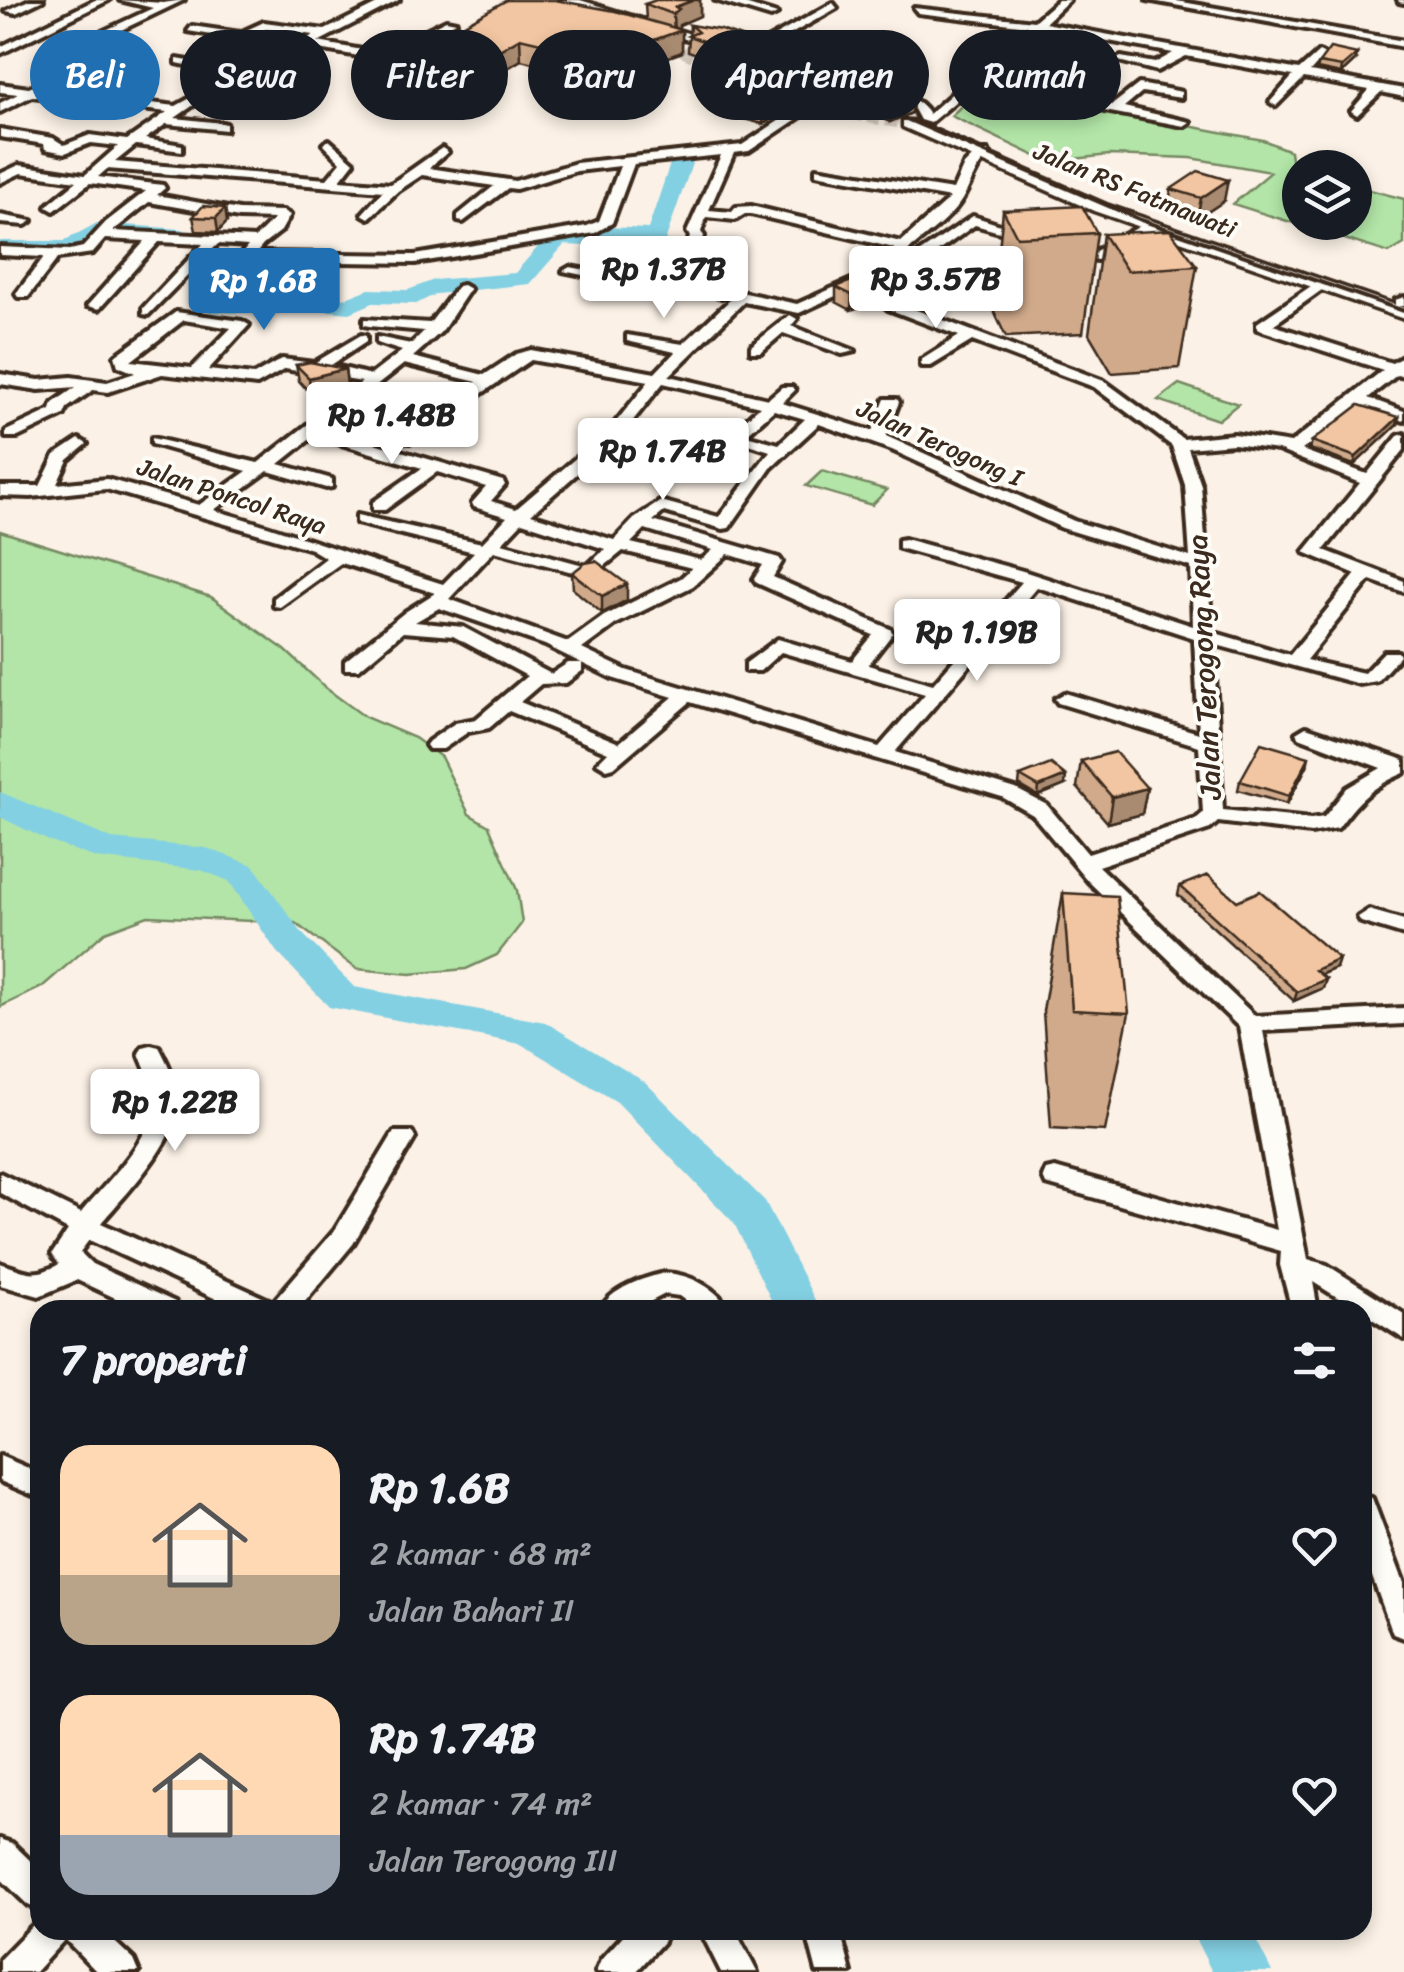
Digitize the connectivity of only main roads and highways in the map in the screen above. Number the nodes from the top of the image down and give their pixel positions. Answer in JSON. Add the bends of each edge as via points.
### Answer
{"nodes":[{"id":1,"x":566,"y":0,"type":"edge"},
{"id":2,"x":550,"y":4,"type":"edge"},
{"id":3,"x":662,"y":9,"type":"edge"},
{"id":4,"x":630,"y":21,"type":"junction"},
{"id":5,"x":691,"y":36,"type":"tunnel mouth"},
{"id":6,"x":1403,"y":305,"type":"edge"}],
"edges":[{"from":1,"to":4,"type":"main road"},
{"from":2,"to":4,"type":"main road"},
{"from":3,"to":4,"type":"main road"},
{"from":4,"to":5,"type":"main road"},
{"from":6,"to":6,"type":"main road","name":"Jalan RS Fatmawati","via":[[1158,218],[919,118],[983,154],[1153,228],[1319,287]]}]}
